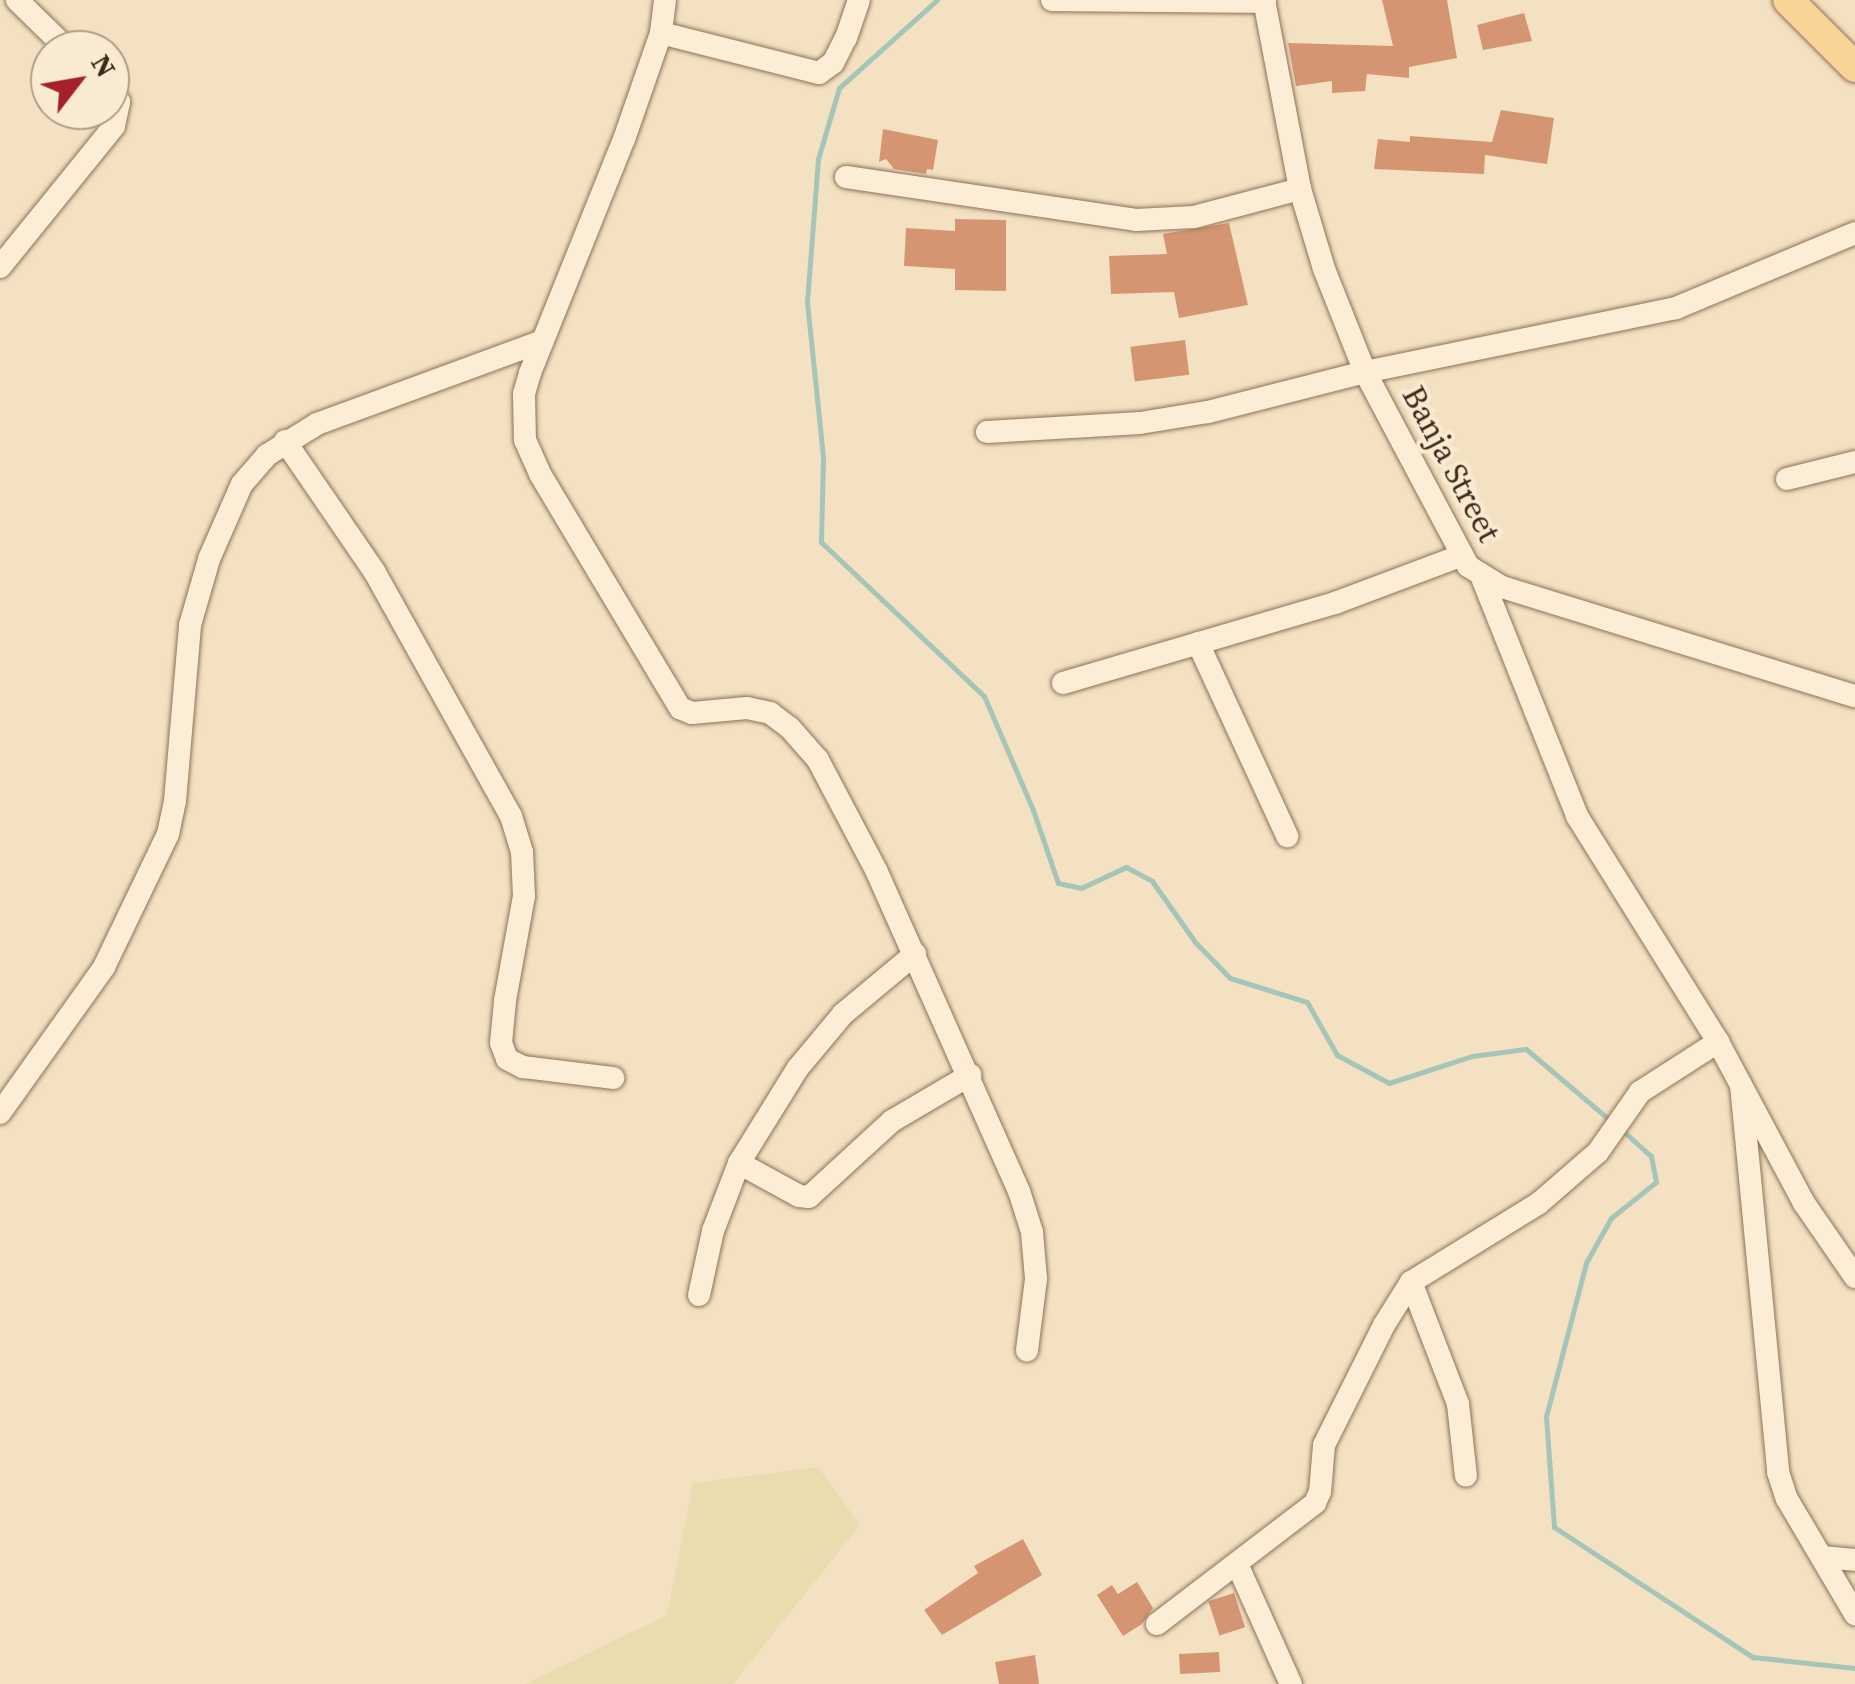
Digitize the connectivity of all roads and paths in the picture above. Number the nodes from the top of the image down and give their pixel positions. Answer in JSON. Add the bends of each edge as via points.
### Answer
{"nodes":[{"id":1,"x":8,"y":0,"type":"edge"},
{"id":2,"x":17,"y":0,"type":"edge"},
{"id":3,"x":665,"y":0,"type":"edge"},
{"id":4,"x":858,"y":0,"type":"edge"},
{"id":5,"x":1052,"y":0,"type":"edge"},
{"id":6,"x":1788,"y":0,"type":"edge"},
{"id":7,"x":1265,"y":1,"type":"edge"},
{"id":8,"x":0,"y":7,"type":"edge"},
{"id":9,"x":48,"y":30,"type":"edge"},
{"id":10,"x":661,"y":32,"type":"junction"},
{"id":11,"x":1855,"y":68,"type":"edge"},
{"id":12,"x":111,"y":130,"type":"edge"},
{"id":13,"x":846,"y":177,"type":"dead end"},
{"id":14,"x":1300,"y":189,"type":"junction"},
{"id":15,"x":1855,"y":233,"type":"edge"},
{"id":16,"x":0,"y":267,"type":"edge"},
{"id":17,"x":542,"y":341,"type":"junction"},
{"id":18,"x":1364,"y":372,"type":"junction"},
{"id":19,"x":987,"y":432,"type":"dead end"},
{"id":20,"x":286,"y":442,"type":"junction"},
{"id":21,"x":1855,"y":462,"type":"edge"},
{"id":22,"x":1787,"y":480,"type":"dead end"},
{"id":23,"x":1460,"y":556,"type":"junction"},
{"id":24,"x":1482,"y":578,"type":"junction"},
{"id":25,"x":1198,"y":643,"type":"junction"},
{"id":26,"x":1063,"y":682,"type":"dead end"},
{"id":27,"x":1855,"y":696,"type":"edge"},
{"id":28,"x":1286,"y":836,"type":"dead end"},
{"id":29,"x":915,"y":954,"type":"junction"},
{"id":30,"x":1718,"y":1042,"type":"junction"},
{"id":31,"x":970,"y":1075,"type":"junction"},
{"id":32,"x":612,"y":1078,"type":"dead end"},
{"id":33,"x":1741,"y":1082,"type":"junction"},
{"id":34,"x":0,"y":1113,"type":"edge"},
{"id":35,"x":739,"y":1163,"type":"junction"},
{"id":36,"x":1855,"y":1277,"type":"edge"},
{"id":37,"x":1411,"y":1282,"type":"junction"},
{"id":38,"x":699,"y":1295,"type":"dead end"},
{"id":39,"x":1027,"y":1350,"type":"dead end"},
{"id":40,"x":1466,"y":1476,"type":"dead end"},
{"id":41,"x":1822,"y":1557,"type":"junction"},
{"id":42,"x":1855,"y":1560,"type":"edge"},
{"id":43,"x":1237,"y":1564,"type":"junction"},
{"id":44,"x":1855,"y":1614,"type":"edge"},
{"id":45,"x":1158,"y":1624,"type":"dead end"},
{"id":46,"x":1291,"y":1684,"type":"edge"}],
"edges":[{"from":1,"to":8,"type":"street"},
{"from":2,"to":9,"type":"street"},
{"from":3,"to":10,"type":"street"},
{"from":4,"to":10,"type":"street","via":[[840,50],[819,73]]},
{"from":5,"to":7,"type":"street"},
{"from":6,"to":11,"type":"main road"},
{"from":7,"to":14,"type":"street","name":"Banja Street"},
{"from":10,"to":17,"type":"street"},
{"from":12,"to":16,"type":"street"},
{"from":13,"to":14,"type":"street","via":[[1136,220],[1194,218]]},
{"from":14,"to":18,"type":"street","name":"Banja Street"},
{"from":15,"to":18,"type":"street","via":[[1676,308]]},
{"from":17,"to":20,"type":"street","via":[[317,424]]},
{"from":17,"to":29,"type":"street","via":[[524,394],[526,440],[671,696],[692,713],[747,708],[770,713],[790,728],[818,760]]},
{"from":18,"to":19,"type":"street","via":[[1191,415]]},
{"from":18,"to":23,"type":"street","name":"Banja Street"},
{"from":20,"to":32,"type":"street","via":[[374,571],[511,816],[522,852],[524,896],[504,1002],[501,1043],[507,1059],[523,1067]]},
{"from":20,"to":34,"type":"street","via":[[242,484],[200,587],[190,624],[175,801],[153,870],[104,968]]},
{"from":21,"to":22,"type":"street"},
{"from":23,"to":24,"type":"street","name":"Banja Street"},
{"from":23,"to":25,"type":"street","via":[[1335,603]]},
{"from":24,"to":27,"type":"street","name":"Banja Street"},
{"from":24,"to":30,"type":"street","via":[[1577,816]]},
{"from":25,"to":26,"type":"street"},
{"from":25,"to":28,"type":"street"},
{"from":29,"to":31,"type":"street"},
{"from":29,"to":35,"type":"street","via":[[823,1034]]},
{"from":30,"to":33,"type":"street"},
{"from":30,"to":37,"type":"street","via":[[1640,1092],[1598,1152],[1538,1204]]},
{"from":31,"to":35,"type":"street","via":[[892,1121],[810,1197]]},
{"from":31,"to":39,"type":"street","via":[[1032,1232],[1036,1279]]},
{"from":33,"to":36,"type":"street","via":[[1804,1203]]},
{"from":33,"to":41,"type":"street","via":[[1778,1472]]},
{"from":35,"to":38,"type":"street","via":[[713,1231]]},
{"from":37,"to":40,"type":"street","via":[[1458,1404]]},
{"from":37,"to":43,"type":"street","via":[[1324,1445],[1314,1503]]},
{"from":41,"to":42,"type":"street"},
{"from":41,"to":44,"type":"street"},
{"from":43,"to":45,"type":"street"},
{"from":43,"to":46,"type":"street"}]}
